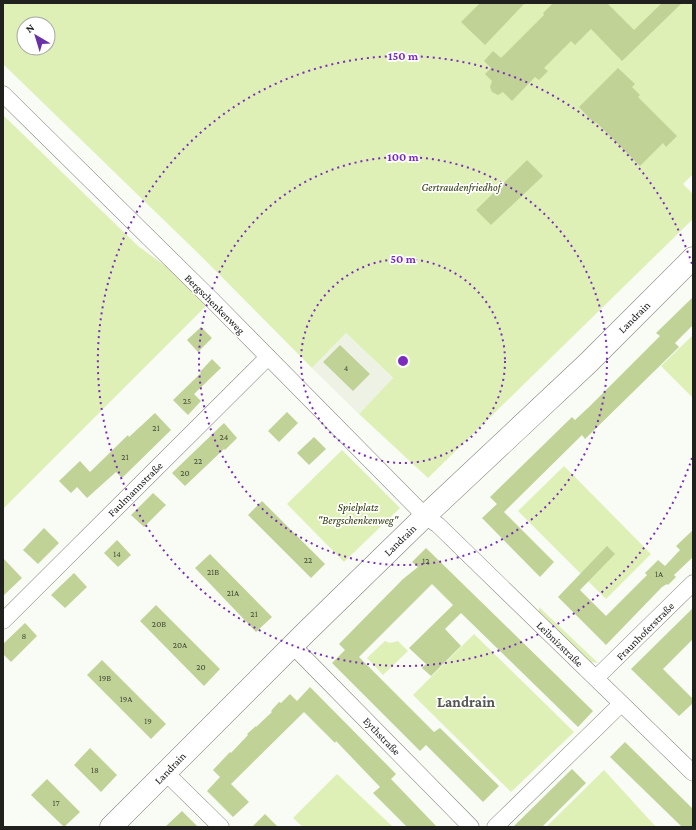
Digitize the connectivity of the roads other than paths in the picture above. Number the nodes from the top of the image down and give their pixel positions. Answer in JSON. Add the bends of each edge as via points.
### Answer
{"nodes":[{"id":1,"x":3,"y":94,"type":"edge"},
{"id":2,"x":693,"y":258,"type":"edge"},
{"id":3,"x":268,"y":357,"type":"junction"},
{"id":4,"x":425,"y":516,"type":"junction"},
{"id":5,"x":693,"y":583,"type":"edge"},
{"id":6,"x":3,"y":621,"type":"edge"},
{"id":7,"x":292,"y":645,"type":"junction"},
{"id":8,"x":596,"y":678,"type":"junction"},
{"id":9,"x":621,"y":704,"type":"junction"},
{"id":10,"x":166,"y":773,"type":"junction"},
{"id":11,"x":693,"y":773,"type":"edge"},
{"id":12,"x":111,"y":827,"type":"edge"},
{"id":13,"x":221,"y":827,"type":"edge"},
{"id":14,"x":471,"y":827,"type":"edge"},
{"id":15,"x":495,"y":827,"type":"edge"}],
"edges":[{"from":1,"to":3,"type":"street","name":"Bergschenkenweg"},
{"from":2,"to":4,"type":"street","name":"Landrain","via":[[588,363]]},
{"from":3,"to":4,"type":"street","name":"Bergschenkenweg"},
{"from":3,"to":6,"type":"street","name":"Faulmannstraße"},
{"from":4,"to":7,"type":"street","name":"Landrain"},
{"from":4,"to":8,"type":"street","name":"Leibnizstraße","via":[[438,525]]},
{"from":5,"to":8,"type":"street","name":"Fraunhoferstraße"},
{"from":7,"to":10,"type":"street","name":"Landrain"},
{"from":7,"to":14,"type":"street","name":"Eythstraße"},
{"from":8,"to":9,"type":"street","name":"Leibnizstraße"},
{"from":9,"to":11,"type":"street","name":"Leibnizstraße"},
{"from":9,"to":15,"type":"street"},
{"from":10,"to":12,"type":"street","name":"Landrain"},
{"from":10,"to":13,"type":"street"}]}
